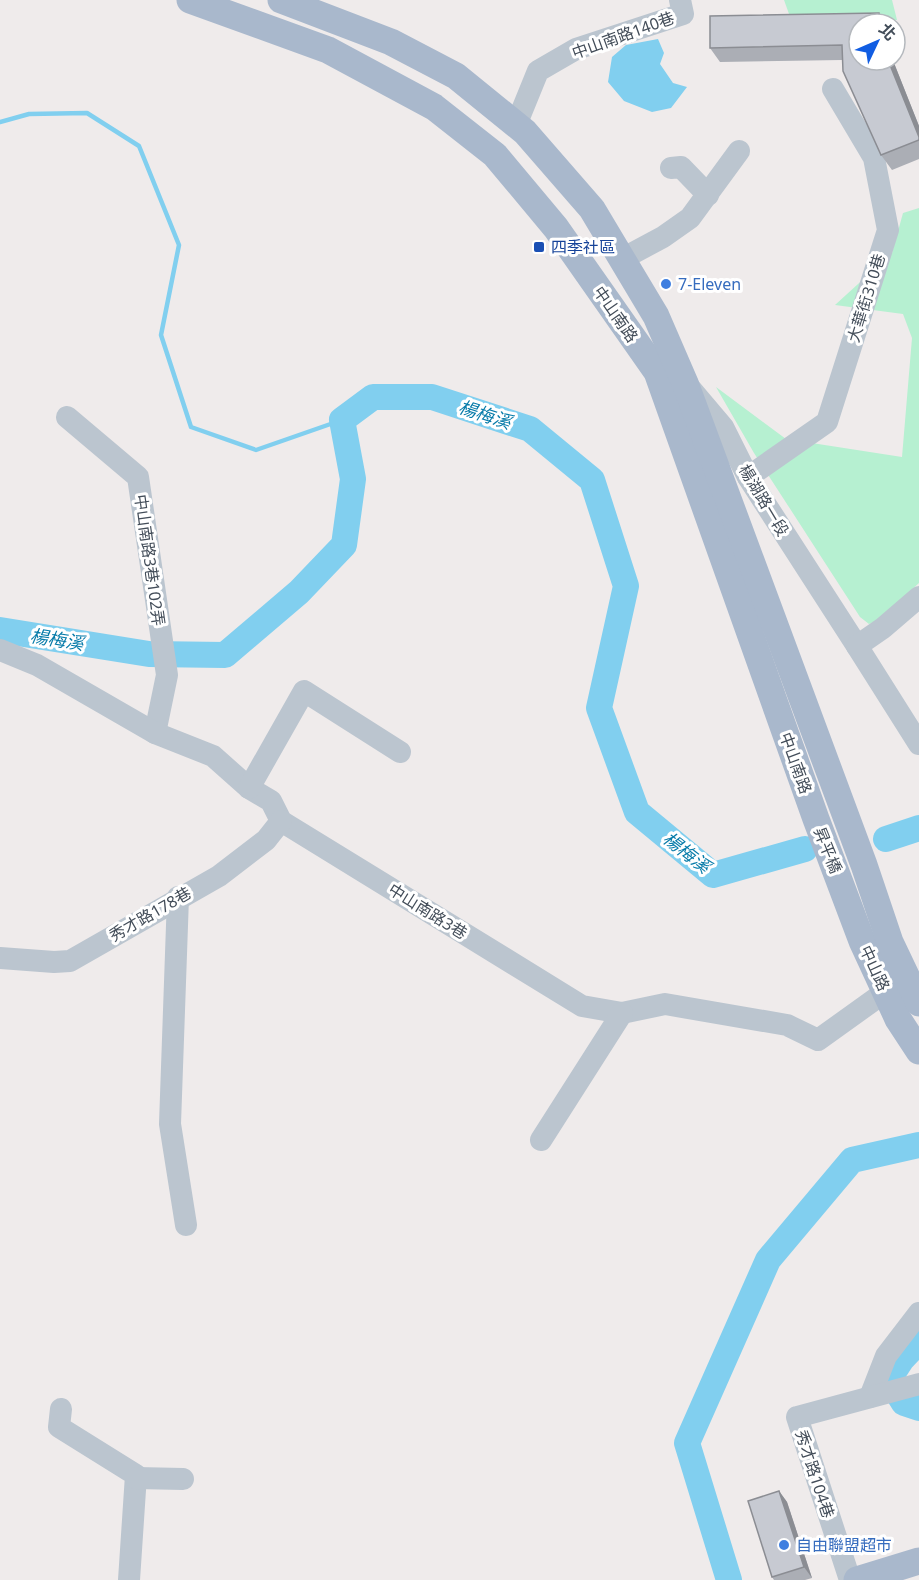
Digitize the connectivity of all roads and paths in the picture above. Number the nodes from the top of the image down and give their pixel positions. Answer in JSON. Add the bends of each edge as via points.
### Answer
{"nodes":[{"id":1,"x":190,"y":0,"type":"edge"},
{"id":2,"x":281,"y":0,"type":"edge"},
{"id":3,"x":680,"y":0,"type":"edge"},
{"id":4,"x":833,"y":89,"type":"dead end"},
{"id":5,"x":516,"y":125,"type":"junction"},
{"id":6,"x":739,"y":151,"type":"dead end"},
{"id":7,"x":671,"y":168,"type":"dead end"},
{"id":8,"x":708,"y":195,"type":"junction"},
{"id":9,"x":622,"y":259,"type":"junction"},
{"id":10,"x":657,"y":372,"type":"junction"},
{"id":11,"x":685,"y":383,"type":"junction"},
{"id":12,"x":67,"y":417,"type":"dead end"},
{"id":13,"x":748,"y":477,"type":"junction"},
{"id":14,"x":919,"y":597,"type":"edge"},
{"id":15,"x":856,"y":646,"type":"junction"},
{"id":16,"x":0,"y":650,"type":"edge"},
{"id":17,"x":155,"y":733,"type":"junction"},
{"id":18,"x":919,"y":744,"type":"edge"},
{"id":19,"x":400,"y":752,"type":"dead end"},
{"id":20,"x":249,"y":788,"type":"junction"},
{"id":21,"x":841,"y":804,"type":"joint"},
{"id":22,"x":816,"y":819,"type":"joint"},
{"id":23,"x":281,"y":821,"type":"junction"},
{"id":24,"x":864,"y":865,"type":"joint"},
{"id":25,"x":841,"y":880,"type":"joint"},
{"id":26,"x":178,"y":897,"type":"junction"},
{"id":27,"x":0,"y":958,"type":"edge"},
{"id":28,"x":885,"y":992,"type":"junction"},
{"id":29,"x":919,"y":1003,"type":"edge"},
{"id":30,"x":622,"y":1013,"type":"junction"},
{"id":31,"x":919,"y":1051,"type":"edge"},
{"id":32,"x":542,"y":1140,"type":"dead end"},
{"id":33,"x":186,"y":1225,"type":"dead end"},
{"id":34,"x":919,"y":1313,"type":"edge"},
{"id":35,"x":919,"y":1384,"type":"edge"},
{"id":36,"x":875,"y":1395,"type":"junction"},
{"id":37,"x":61,"y":1408,"type":"dead end"},
{"id":38,"x":136,"y":1478,"type":"junction"},
{"id":39,"x":183,"y":1479,"type":"dead end"},
{"id":40,"x":919,"y":1561,"type":"edge"},
{"id":41,"x":129,"y":1580,"type":"edge"},
{"id":42,"x":850,"y":1580,"type":"edge"},
{"id":43,"x":857,"y":1580,"type":"edge"}],
"edges":[{"from":1,"to":10,"type":"main road","name":"中山南路","via":[[328,50],[434,107],[495,155],[548,219]]},
{"from":2,"to":5,"type":"main road","name":"中山南路","via":[[391,42],[456,75]]},
{"from":3,"to":5,"type":"street","name":"中山南路140巷","via":[[683,14],[576,49],[538,71]]},
{"from":4,"to":13,"type":"street","name":"大華街310巷","via":[[874,158],[888,230],[827,422]]},
{"from":5,"to":9,"type":"main road","name":"中山南路","via":[[592,209]]},
{"from":6,"to":8,"type":"street"},
{"from":7,"to":8,"type":"street","via":[[681,167]]},
{"from":8,"to":9,"type":"street","via":[[690,219]]},
{"from":9,"to":11,"type":"main road","name":"中山南路","via":[[656,316]]},
{"from":10,"to":11,"type":"street","name":"楊湖路一段"},
{"from":10,"to":22,"type":"main road","name":"中山南路"},
{"from":11,"to":13,"type":"street","name":"楊湖路一段","via":[[723,427]]},
{"from":11,"to":21,"type":"main road","name":"中山南路"},
{"from":12,"to":17,"type":"street","name":"中山南路3巷102弄","via":[[138,477],[167,675]]},
{"from":13,"to":15,"type":"street","name":"楊湖路一段"},
{"from":14,"to":15,"type":"street"},
{"from":15,"to":18,"type":"street","name":"楊湖路一段"},
{"from":16,"to":17,"type":"street","name":"中山南路3巷","via":[[37,665]]},
{"from":17,"to":20,"type":"street","name":"中山南路3巷","via":[[213,756]]},
{"from":19,"to":20,"type":"street","via":[[304,691]]},
{"from":20,"to":23,"type":"street","name":"中山南路3巷","via":[[271,801]]},
{"from":21,"to":24,"type":"main road","name":"昇平橋"},
{"from":22,"to":25,"type":"main road","name":"昇平橋"},
{"from":23,"to":26,"type":"street","name":"秀才路178巷","via":[[266,840],[219,876]]},
{"from":23,"to":30,"type":"street","name":"中山南路3巷","via":[[582,1006]]},
{"from":24,"to":29,"type":"main road","name":"中山路","via":[[890,942]]},
{"from":25,"to":28,"type":"main road","name":"中山路"},
{"from":26,"to":27,"type":"street","name":"秀才路178巷","via":[[70,961]]},
{"from":26,"to":33,"type":"street","via":[[170,1124]]},
{"from":28,"to":30,"type":"street","name":"中山南路3巷","via":[[818,1040],[787,1025],[666,1004]]},
{"from":28,"to":31,"type":"main road","name":"中山路"},
{"from":30,"to":32,"type":"street"},
{"from":34,"to":36,"type":"street","via":[[886,1356]]},
{"from":35,"to":36,"type":"street"},
{"from":36,"to":42,"type":"street","name":"秀才路104巷","via":[[797,1418]]},
{"from":37,"to":38,"type":"street","via":[[59,1427]]},
{"from":38,"to":39,"type":"street"},
{"from":38,"to":41,"type":"street"},
{"from":40,"to":43,"type":"main road"}]}
